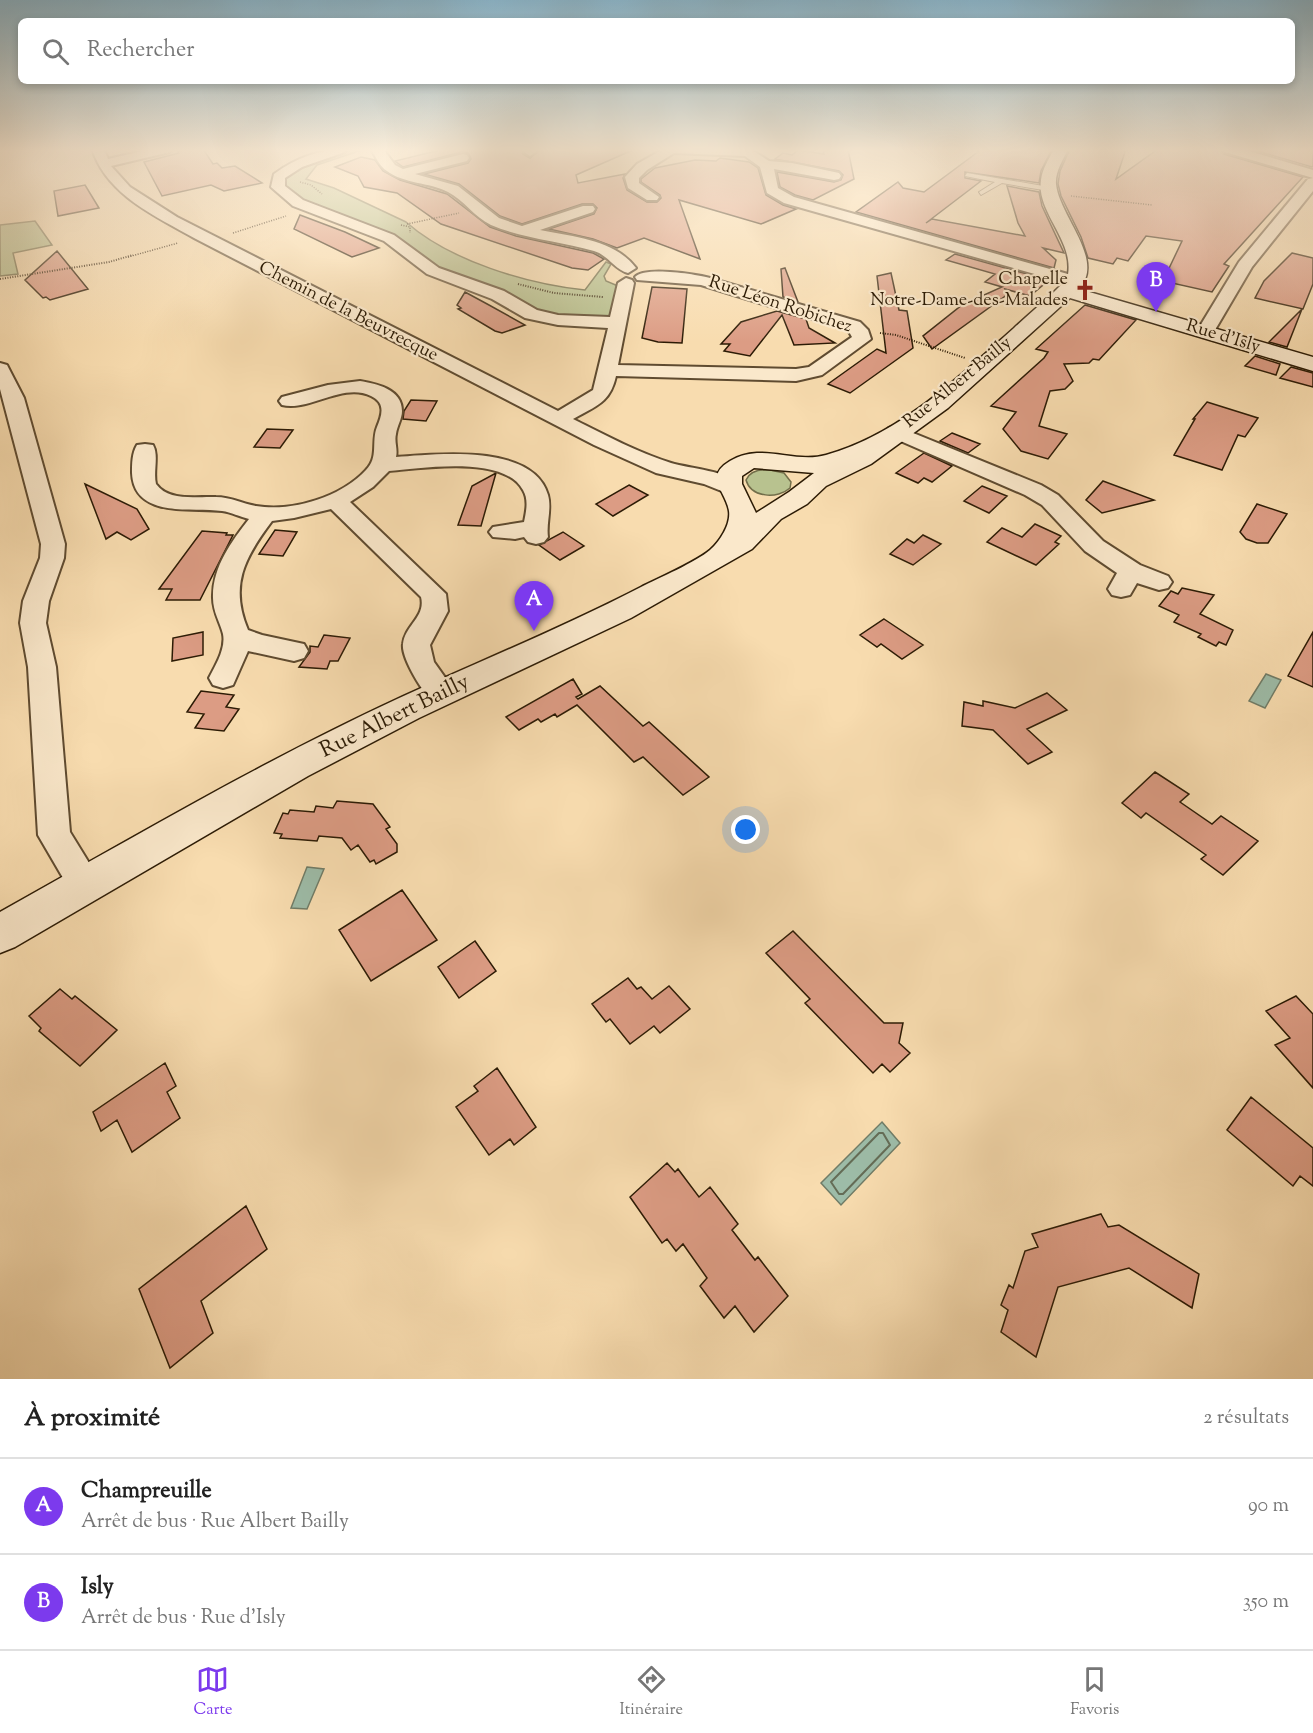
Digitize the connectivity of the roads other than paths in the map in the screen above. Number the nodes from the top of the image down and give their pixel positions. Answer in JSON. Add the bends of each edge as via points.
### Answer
{"nodes":[{"id":1,"x":161,"y":213,"type":"edge"},
{"id":2,"x":324,"y":213,"type":"edge"},
{"id":3,"x":482,"y":213,"type":"edge"},
{"id":4,"x":575,"y":213,"type":"edge"},
{"id":5,"x":831,"y":213,"type":"edge"},
{"id":6,"x":1058,"y":213,"type":"edge"},
{"id":7,"x":1287,"y":213,"type":"edge"},
{"id":8,"x":523,"y":230,"type":"junction"},
{"id":9,"x":632,"y":276,"type":"junction"},
{"id":10,"x":1073,"y":283,"type":"junction"},
{"id":11,"x":618,"y":323,"type":"junction"},
{"id":12,"x":1206,"y":332,"type":"junction"},
{"id":13,"x":1313,"y":364,"type":"edge"},
{"id":14,"x":0,"y":369,"type":"edge"},
{"id":15,"x":608,"y":370,"type":"junction"},
{"id":16,"x":289,"y":401,"type":"dead end"},
{"id":17,"x":558,"y":419,"type":"junction"},
{"id":18,"x":896,"y":432,"type":"junction"},
{"id":19,"x":620,"y":449,"type":"junction"},
{"id":20,"x":145,"y":450,"type":"dead end"},
{"id":21,"x":749,"y":462,"type":"junction"},
{"id":22,"x":777,"y":462,"type":"junction"},
{"id":23,"x":382,"y":465,"type":"junction"},
{"id":24,"x":732,"y":490,"type":"junction"},
{"id":25,"x":796,"y":497,"type":"junction"},
{"id":26,"x":335,"y":500,"type":"junction"},
{"id":27,"x":265,"y":514,"type":"junction"},
{"id":28,"x":501,"y":532,"type":"dead end"},
{"id":29,"x":710,"y":561,"type":"junction"},
{"id":30,"x":1160,"y":582,"type":"dead end"},
{"id":31,"x":237,"y":636,"type":"junction"},
{"id":32,"x":294,"y":651,"type":"dead end"},
{"id":33,"x":223,"y":678,"type":"dead end"},
{"id":34,"x":442,"y":693,"type":"junction"},
{"id":35,"x":85,"y":884,"type":"junction"},
{"id":36,"x":0,"y":934,"type":"edge"}],
"edges":[{"from":1,"to":17,"type":"street","name":"Chemin de la Beuvrecque"},
{"from":2,"to":11,"type":"street","via":[[375,232],[433,271],[498,295],[539,316]]},
{"from":3,"to":8,"type":"street"},
{"from":4,"to":8,"type":"street"},
{"from":5,"to":10,"type":"street"},
{"from":6,"to":10,"type":"main road","via":[[1077,261]]},
{"from":7,"to":12,"type":"street","via":[[1245,265]]},
{"from":8,"to":9,"type":"street","via":[[600,248],[616,256]]},
{"from":9,"to":11,"type":"street"},
{"from":9,"to":15,"type":"street","name":"Rue Léon Robichez","via":[[704,281],[859,330],[862,339],[809,373],[796,375]]},
{"from":10,"to":12,"type":"main road","name":"Rue d'Isly","via":[[1133,309]]},
{"from":10,"to":18,"type":"main road","name":"Rue Albert Bailly","via":[[958,387]]},
{"from":11,"to":15,"type":"street"},
{"from":12,"to":13,"type":"main road","name":"Rue d'Isly"},
{"from":14,"to":35,"type":"street","via":[[14,398],[53,544],[33,623],[42,667],[54,835]]},
{"from":15,"to":17,"type":"street","via":[[600,395]]},
{"from":16,"to":23,"type":"street","via":[[353,387],[381,393],[392,408]]},
{"from":17,"to":19,"type":"street","name":"Chemin de la Beuvrecque"},
{"from":18,"to":22,"type":"main road","via":[[824,464]]},
{"from":18,"to":25,"type":"main road","via":[[862,459],[817,481]]},
{"from":18,"to":30,"type":"street","via":[[1041,494],[1126,580]]},
{"from":19,"to":21,"type":"street","name":"Chemin de la Beuvrecque","via":[[700,464]]},
{"from":19,"to":24,"type":"street","name":"Chemin de la Beuvrecque","via":[[664,468],[711,479]]},
{"from":20,"to":27,"type":"street","via":[[142,479],[153,494],[170,501],[222,504]]},
{"from":21,"to":22,"type":"main road"},
{"from":21,"to":24,"type":"main road","via":[[730,473]]},
{"from":22,"to":25,"type":"main road","via":[[804,476],[807,486]]},
{"from":23,"to":26,"type":"street","via":[[372,477]]},
{"from":23,"to":28,"type":"street","via":[[470,460],[507,468],[527,480],[538,501],[535,532]]},
{"from":24,"to":25,"type":"main road","via":[[747,501],[763,505]]},
{"from":24,"to":29,"type":"main road","via":[[744,516],[741,529]]},
{"from":25,"to":29,"type":"main road","via":[[771,513],[750,537]]},
{"from":26,"to":27,"type":"street"},
{"from":26,"to":34,"type":"street","via":[[433,594],[437,603],[435,613],[416,641],[416,651]]},
{"from":27,"to":31,"type":"street","via":[[238,552],[225,587],[225,606]]},
{"from":29,"to":34,"type":"main road","name":"Rue Albert Bailly","via":[[639,602]]},
{"from":31,"to":32,"type":"street"},
{"from":31,"to":33,"type":"street","via":[[234,655]]},
{"from":34,"to":35,"type":"main road","name":"Rue Albert Bailly","via":[[243,794]]},
{"from":35,"to":36,"type":"main road","name":"Rue Albert Bailly"}]}
